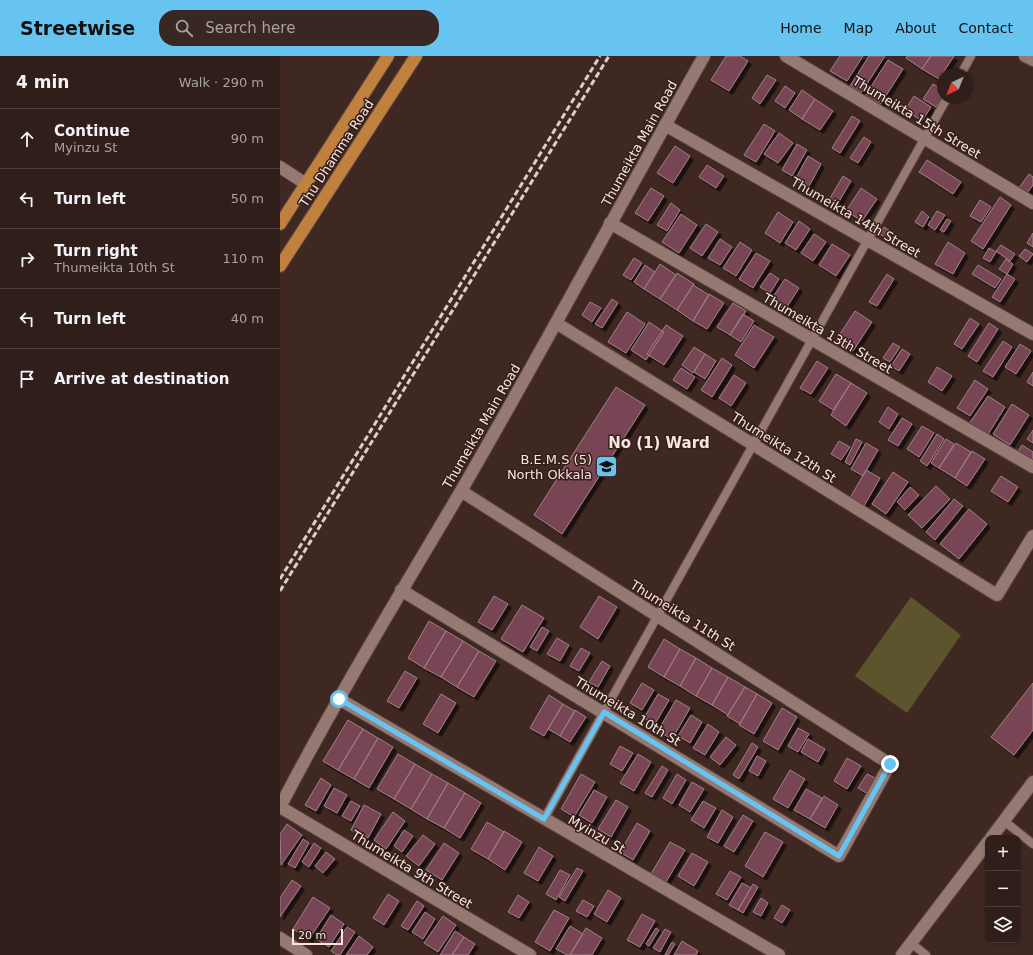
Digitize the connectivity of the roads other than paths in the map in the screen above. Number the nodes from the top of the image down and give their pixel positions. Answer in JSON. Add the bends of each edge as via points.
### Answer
{"nodes":[{"id":1,"x":388,"y":56,"type":"edge"},
{"id":2,"x":416,"y":56,"type":"edge"},
{"id":3,"x":704,"y":56,"type":"edge"},
{"id":4,"x":786,"y":56,"type":"edge"},
{"id":5,"x":971,"y":56,"type":"edge"},
{"id":6,"x":1025,"y":56,"type":"edge"},
{"id":7,"x":1033,"y":60,"type":"edge"},
{"id":8,"x":964,"y":68,"type":"edge"},
{"id":9,"x":944,"y":104,"type":"edge"},
{"id":10,"x":665,"y":125,"type":"junction"},
{"id":11,"x":924,"y":138,"type":"junction"},
{"id":12,"x":280,"y":167,"type":"edge"},
{"id":13,"x":306,"y":184,"type":"junction"},
{"id":14,"x":1033,"y":203,"type":"edge"},
{"id":15,"x":610,"y":223,"type":"junction"},
{"id":16,"x":280,"y":224,"type":"edge"},
{"id":17,"x":868,"y":239,"type":"junction"},
{"id":18,"x":280,"y":266,"type":"edge"},
{"id":19,"x":556,"y":323,"type":"junction"},
{"id":20,"x":1033,"y":334,"type":"edge"},
{"id":21,"x":812,"y":340,"type":"junction"},
{"id":22,"x":753,"y":444,"type":"junction"},
{"id":23,"x":1033,"y":467,"type":"edge"},
{"id":24,"x":461,"y":491,"type":"junction"},
{"id":25,"x":1033,"y":536,"type":"edge"},
{"id":26,"x":401,"y":590,"type":"junction"},
{"id":27,"x":658,"y":616,"type":"junction"},
{"id":28,"x":339,"y":699,"type":"junction"},
{"id":29,"x":604,"y":712,"type":"junction"},
{"id":30,"x":1033,"y":782,"type":"edge"},
{"id":31,"x":280,"y":807,"type":"edge"},
{"id":32,"x":544,"y":819,"type":"junction"},
{"id":33,"x":1004,"y":821,"type":"junction"},
{"id":34,"x":993,"y":835,"type":"edge"},
{"id":35,"x":1033,"y":844,"type":"edge"},
{"id":36,"x":985,"y":846,"type":"edge"},
{"id":37,"x":839,"y":856,"type":"joint"},
{"id":38,"x":280,"y":938,"type":"edge"},
{"id":39,"x":912,"y":943,"type":"junction"},
{"id":40,"x":306,"y":955,"type":"edge"},
{"id":41,"x":530,"y":955,"type":"edge"},
{"id":42,"x":779,"y":955,"type":"edge"},
{"id":43,"x":902,"y":955,"type":"edge"},
{"id":44,"x":926,"y":955,"type":"edge"}],
"edges":[{"from":1,"to":13,"type":"main road","name":"Thu Dhamma Road"},
{"from":2,"to":18,"type":"main road","name":"Thu Dhamma Road"},
{"from":3,"to":10,"type":"street","name":"Thumeikta Main Road"},
{"from":4,"to":11,"type":"street","name":"Thumeikta 15th Street"},
{"from":5,"to":8,"type":"lane"},
{"from":6,"to":7,"type":"street"},
{"from":9,"to":11,"type":"lane"},
{"from":10,"to":15,"type":"street","name":"Thumeikta Main Road"},
{"from":10,"to":17,"type":"street","name":"Thumeikta 14th Street"},
{"from":11,"to":14,"type":"street","name":"Thumeikta 15th Street"},
{"from":11,"to":17,"type":"lane"},
{"from":12,"to":13,"type":"street"},
{"from":13,"to":16,"type":"main road","name":"Thu Dhamma Road"},
{"from":15,"to":19,"type":"street","name":"Thumeikta Main Road"},
{"from":15,"to":21,"type":"street","name":"Thumeikta 13th Street"},
{"from":17,"to":20,"type":"street","name":"Thumeikta 14th Street"},
{"from":17,"to":21,"type":"lane"},
{"from":19,"to":22,"type":"street","name":"Thumeikta 12th St"},
{"from":19,"to":24,"type":"street","name":"Thumeikta Main Road"},
{"from":21,"to":22,"type":"lane"},
{"from":21,"to":23,"type":"street","name":"Thumeikta 13th Street"},
{"from":22,"to":25,"type":"street","name":"Thumeikta 12th St","via":[[997,595]]},
{"from":22,"to":27,"type":"lane"},
{"from":24,"to":26,"type":"street","name":"Thumeikta Main Road"},
{"from":24,"to":27,"type":"street","name":"Thumeikta 11th St"},
{"from":26,"to":28,"type":"street","name":"Thumeikta Main Road"},
{"from":26,"to":29,"type":"street","name":"Thumeikta 10th St"},
{"from":27,"to":29,"type":"lane"},
{"from":27,"to":37,"type":"street","name":"Thumeikta 11th St","via":[[890,764]]},
{"from":28,"to":31,"type":"street","name":"Thumeikta Main Road"},
{"from":28,"to":32,"type":"street","name":"Myinzu St"},
{"from":29,"to":32,"type":"lane"},
{"from":29,"to":37,"type":"street","name":"Thumeikta 10th St"},
{"from":30,"to":33,"type":"street"},
{"from":31,"to":41,"type":"street","name":"Thumeikta 9th Street"},
{"from":32,"to":42,"type":"street","name":"Myinzu St"},
{"from":33,"to":34,"type":"street"},
{"from":33,"to":35,"type":"lane"},
{"from":36,"to":39,"type":"street"},
{"from":38,"to":40,"type":"street"},
{"from":39,"to":43,"type":"street"},
{"from":39,"to":44,"type":"lane"}]}
